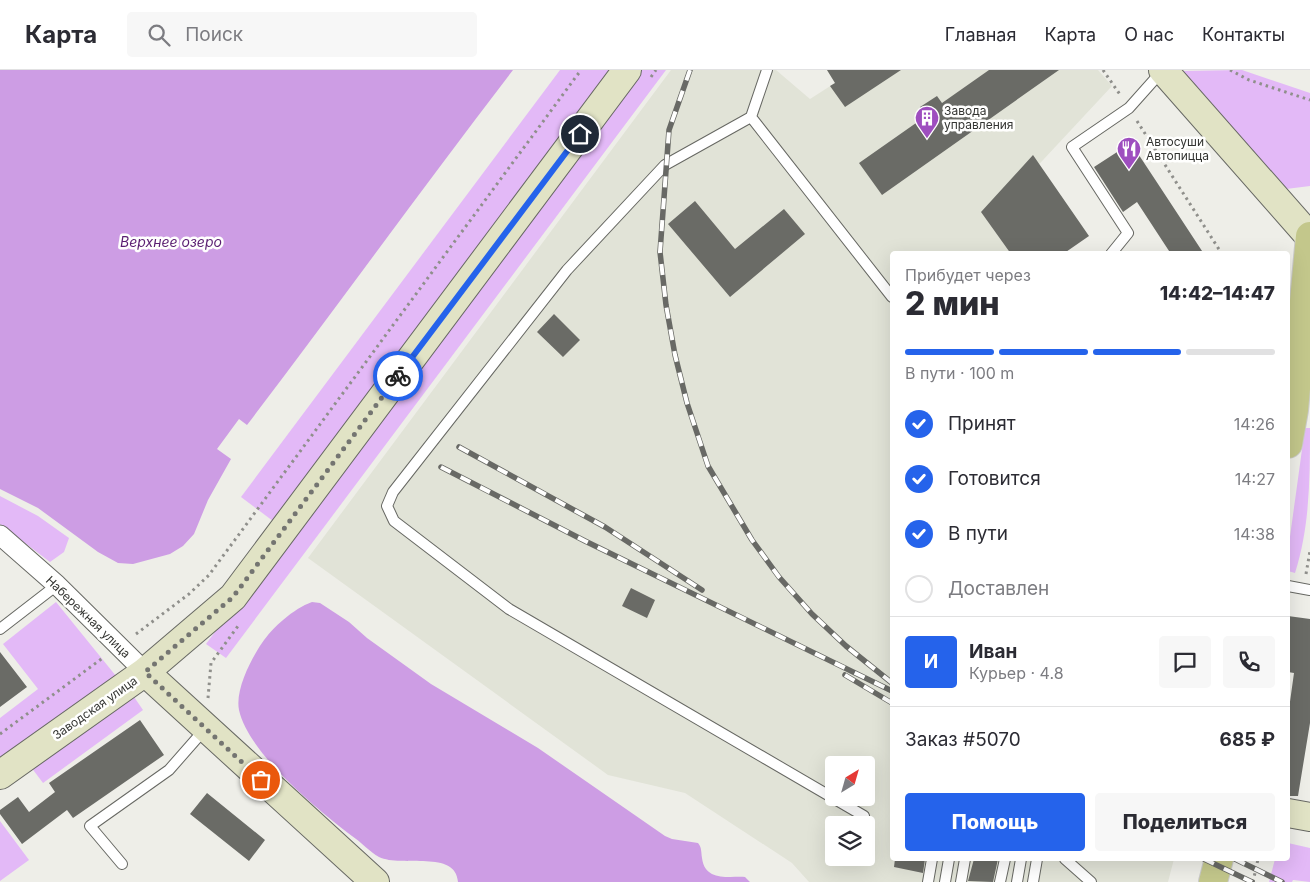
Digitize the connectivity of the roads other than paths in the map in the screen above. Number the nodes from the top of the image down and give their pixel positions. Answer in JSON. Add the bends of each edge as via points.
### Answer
{"nodes":[{"id":1,"x":627,"y":70,"type":"edge"},
{"id":2,"x":767,"y":70,"type":"edge"},
{"id":3,"x":1163,"y":70,"type":"edge"},
{"id":4,"x":751,"y":117,"type":"junction"},
{"id":5,"x":1280,"y":203,"type":"junction"},
{"id":6,"x":1310,"y":204,"type":"edge"},
{"id":7,"x":1310,"y":237,"type":"edge"},
{"id":8,"x":1113,"y":251,"type":"edge"},
{"id":9,"x":890,"y":294,"type":"edge"},
{"id":10,"x":1294,"y":335,"type":"edge"},
{"id":11,"x":1310,"y":379,"type":"edge"},
{"id":12,"x":1294,"y":410,"type":"junction"},
{"id":13,"x":1290,"y":433,"type":"edge"},
{"id":14,"x":0,"y":535,"type":"edge"},
{"id":15,"x":57,"y":585,"type":"junction"},
{"id":16,"x":1290,"y":586,"type":"edge"},
{"id":17,"x":1310,"y":590,"type":"edge"},
{"id":18,"x":0,"y":629,"type":"edge"},
{"id":19,"x":145,"y":672,"type":"junction"},
{"id":20,"x":205,"y":729,"type":"junction"},
{"id":21,"x":0,"y":775,"type":"edge"},
{"id":22,"x":1290,"y":813,"type":"edge"},
{"id":23,"x":864,"y":816,"type":"dead end"},
{"id":24,"x":1310,"y":817,"type":"edge"},
{"id":25,"x":932,"y":861,"type":"edge"},
{"id":26,"x":949,"y":861,"type":"edge"},
{"id":27,"x":965,"y":861,"type":"edge"},
{"id":28,"x":1005,"y":861,"type":"edge"},
{"id":29,"x":1021,"y":861,"type":"edge"},
{"id":30,"x":1037,"y":861,"type":"edge"},
{"id":31,"x":1067,"y":861,"type":"edge"},
{"id":32,"x":1218,"y":861,"type":"edge"},
{"id":33,"x":122,"y":864,"type":"dead end"},
{"id":34,"x":375,"y":882,"type":"edge"},
{"id":35,"x":928,"y":882,"type":"edge"},
{"id":36,"x":945,"y":882,"type":"edge"},
{"id":37,"x":961,"y":882,"type":"edge"},
{"id":38,"x":1000,"y":882,"type":"edge"},
{"id":39,"x":1016,"y":882,"type":"edge"},
{"id":40,"x":1033,"y":882,"type":"edge"},
{"id":41,"x":1091,"y":882,"type":"edge"},
{"id":42,"x":1213,"y":882,"type":"edge"}],
"edges":[{"from":1,"to":19,"type":"main road","name":"Заводская улица","via":[[233,597]]},
{"from":2,"to":4,"type":"lane"},
{"from":3,"to":5,"type":"main road"},
{"from":3,"to":8,"type":"lane","via":[[1129,108],[1072,148],[1128,233]]},
{"from":4,"to":9,"type":"lane"},
{"from":4,"to":23,"type":"lane","via":[[665,165],[567,270],[393,492],[387,506],[394,521],[509,609]]},
{"from":5,"to":6,"type":"main road"},
{"from":5,"to":7,"type":"main road"},
{"from":7,"to":10,"type":"main road"},
{"from":10,"to":12,"type":"main road"},
{"from":11,"to":12,"type":"main road"},
{"from":12,"to":13,"type":"main road"},
{"from":14,"to":15,"type":"street","name":"Набережная улица"},
{"from":15,"to":18,"type":"lane"},
{"from":15,"to":19,"type":"street","name":"Набережная улица"},
{"from":16,"to":17,"type":"lane"},
{"from":19,"to":20,"type":"main road","name":"Набережная улица"},
{"from":19,"to":21,"type":"main road","name":"Заводская улица"},
{"from":20,"to":33,"type":"lane","via":[[169,770],[90,826]]},
{"from":20,"to":34,"type":"main road","name":"Набережная улица"},
{"from":22,"to":24,"type":"main road"},
{"from":25,"to":35,"type":"lane"},
{"from":26,"to":36,"type":"lane"},
{"from":27,"to":37,"type":"lane"},
{"from":28,"to":38,"type":"lane"},
{"from":29,"to":39,"type":"lane"},
{"from":30,"to":40,"type":"lane"},
{"from":31,"to":41,"type":"lane"},
{"from":32,"to":42,"type":"main road"}]}
